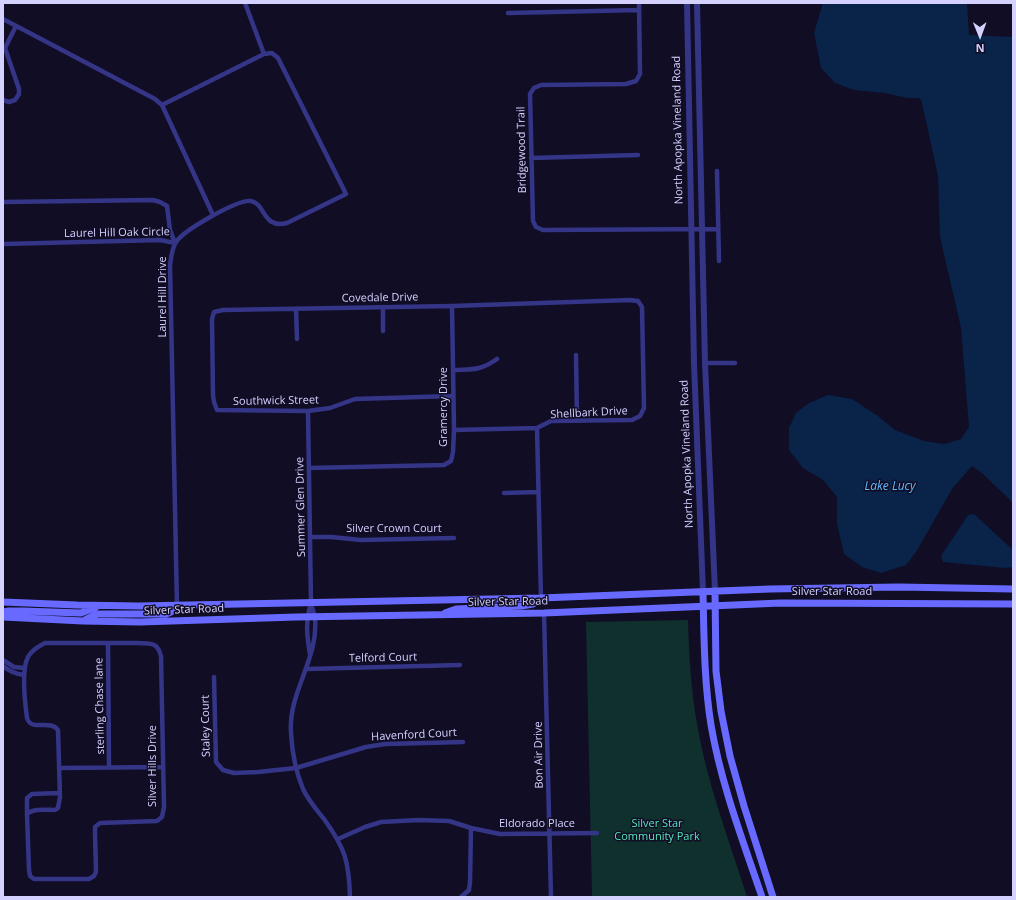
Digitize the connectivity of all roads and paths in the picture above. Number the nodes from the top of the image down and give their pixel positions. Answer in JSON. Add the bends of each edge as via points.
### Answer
{"nodes":[{"id":1,"x":245,"y":3,"type":"edge"},
{"id":2,"x":639,"y":3,"type":"edge"},
{"id":3,"x":687,"y":3,"type":"edge"},
{"id":4,"x":697,"y":3,"type":"edge"},
{"id":5,"x":639,"y":10,"type":"junction"},
{"id":6,"x":508,"y":13,"type":"dead end"},
{"id":7,"x":3,"y":19,"type":"edge"},
{"id":8,"x":16,"y":26,"type":"junction"},
{"id":9,"x":4,"y":48,"type":"edge"},
{"id":10,"x":264,"y":54,"type":"junction"},
{"id":11,"x":3,"y":100,"type":"edge"},
{"id":12,"x":162,"y":105,"type":"junction"},
{"id":13,"x":638,"y":155,"type":"dead end"},
{"id":14,"x":531,"y":158,"type":"junction"},
{"id":15,"x":717,"y":171,"type":"dead end"},
{"id":16,"x":3,"y":202,"type":"edge"},
{"id":17,"x":213,"y":215,"type":"junction"},
{"id":18,"x":691,"y":229,"type":"junction"},
{"id":19,"x":703,"y":229,"type":"junction"},
{"id":20,"x":718,"y":229,"type":"junction"},
{"id":21,"x":175,"y":243,"type":"junction"},
{"id":22,"x":3,"y":244,"type":"edge"},
{"id":23,"x":719,"y":261,"type":"dead end"},
{"id":24,"x":452,"y":306,"type":"junction"},
{"id":25,"x":382,"y":307,"type":"junction"},
{"id":26,"x":642,"y":307,"type":"joint"},
{"id":27,"x":296,"y":308,"type":"junction"},
{"id":28,"x":383,"y":331,"type":"dead end"},
{"id":29,"x":297,"y":339,"type":"dead end"},
{"id":30,"x":576,"y":355,"type":"dead end"},
{"id":31,"x":497,"y":359,"type":"dead end"},
{"id":32,"x":705,"y":363,"type":"junction"},
{"id":33,"x":735,"y":363,"type":"dead end"},
{"id":34,"x":453,"y":370,"type":"junction"},
{"id":35,"x":453,"y":396,"type":"junction"},
{"id":36,"x":217,"y":410,"type":"joint"},
{"id":37,"x":308,"y":411,"type":"junction"},
{"id":38,"x":578,"y":420,"type":"junction"},
{"id":39,"x":537,"y":428,"type":"junction"},
{"id":40,"x":454,"y":430,"type":"junction"},
{"id":41,"x":309,"y":468,"type":"junction"},
{"id":42,"x":538,"y":492,"type":"junction"},
{"id":43,"x":504,"y":493,"type":"dead end"},
{"id":44,"x":310,"y":537,"type":"junction"},
{"id":45,"x":454,"y":538,"type":"dead end"},
{"id":46,"x":1013,"y":589,"type":"edge"},
{"id":47,"x":714,"y":591,"type":"junction"},
{"id":48,"x":703,"y":592,"type":"junction"},
{"id":49,"x":541,"y":598,"type":"junction"},
{"id":50,"x":3,"y":602,"type":"edge"},
{"id":51,"x":311,"y":603,"type":"junction"},
{"id":52,"x":1013,"y":604,"type":"edge"},
{"id":53,"x":100,"y":606,"type":"junction"},
{"id":54,"x":177,"y":606,"type":"junction"},
{"id":55,"x":704,"y":606,"type":"junction"},
{"id":56,"x":714,"y":606,"type":"junction"},
{"id":57,"x":3,"y":612,"type":"edge"},
{"id":58,"x":544,"y":613,"type":"junction"},
{"id":59,"x":440,"y":615,"type":"junction"},
{"id":60,"x":3,"y":617,"type":"edge"},
{"id":61,"x":307,"y":617,"type":"junction"},
{"id":62,"x":315,"y":617,"type":"junction"},
{"id":63,"x":83,"y":621,"type":"junction"},
{"id":64,"x":108,"y":643,"type":"junction"},
{"id":65,"x":310,"y":657,"type":"junction"},
{"id":66,"x":3,"y":660,"type":"edge"},
{"id":67,"x":3,"y":666,"type":"edge"},
{"id":68,"x":460,"y":666,"type":"dead end"},
{"id":69,"x":24,"y":668,"type":"junction"},
{"id":70,"x":306,"y":669,"type":"junction"},
{"id":71,"x":24,"y":675,"type":"junction"},
{"id":72,"x":214,"y":677,"type":"dead end"},
{"id":73,"x":463,"y":742,"type":"dead end"},
{"id":74,"x":163,"y":767,"type":"junction"},
{"id":75,"x":59,"y":768,"type":"junction"},
{"id":76,"x":110,"y":768,"type":"junction"},
{"id":77,"x":296,"y":768,"type":"junction"},
{"id":78,"x":60,"y":793,"type":"junction"},
{"id":79,"x":27,"y":814,"type":"junction"},
{"id":80,"x":470,"y":828,"type":"junction"},
{"id":81,"x":550,"y":833,"type":"junction"},
{"id":82,"x":597,"y":833,"type":"dead end"},
{"id":83,"x":338,"y":839,"type":"junction"},
{"id":84,"x":350,"y":897,"type":"edge"},
{"id":85,"x":461,"y":897,"type":"edge"},
{"id":86,"x":551,"y":897,"type":"edge"},
{"id":87,"x":762,"y":897,"type":"edge"},
{"id":88,"x":773,"y":897,"type":"edge"}],
"edges":[{"from":1,"to":10,"type":"street"},
{"from":2,"to":5,"type":"street","name":"Bridgewood Trail"},
{"from":3,"to":18,"type":"street","name":"North Apopka Vineland Road"},
{"from":4,"to":19,"type":"street","name":"North Apopka Vineland Road"},
{"from":5,"to":6,"type":"street"},
{"from":5,"to":14,"type":"street","name":"Bridgewood Trail","via":[[640,74],[636,81],[626,84],[541,85],[534,88],[530,94]]},
{"from":7,"to":8,"type":"street"},
{"from":8,"to":9,"type":"street"},
{"from":8,"to":12,"type":"street"},
{"from":9,"to":11,"type":"street","via":[[19,94],[15,100]]},
{"from":10,"to":12,"type":"street"},
{"from":10,"to":17,"type":"street","name":"Laurel Hill Drive","via":[[272,53],[278,58],[346,194],[281,224],[274,223],[266,217],[258,204],[252,201],[244,201]]},
{"from":12,"to":17,"type":"street"},
{"from":13,"to":14,"type":"street"},
{"from":14,"to":18,"type":"street","name":"Bridgewood Trail","via":[[533,221],[536,227],[543,230]]},
{"from":15,"to":20,"type":"street"},
{"from":16,"to":21,"type":"street","name":"Laurel Hill Oak Circle","via":[[152,200],[167,206],[170,230]]},
{"from":17,"to":21,"type":"street","name":"Laurel Hill Drive","via":[[181,236]]},
{"from":18,"to":19,"type":"street","name":"Bridgewood Trail"},
{"from":18,"to":48,"type":"street","name":"North Apopka Vineland Road"},
{"from":19,"to":20,"type":"street","name":"Bridgewood Trail"},
{"from":19,"to":32,"type":"street","name":"North Apopka Vineland Road"},
{"from":20,"to":23,"type":"street"},
{"from":21,"to":22,"type":"street","name":"Laurel Hill Oak Circle","via":[[160,240]]},
{"from":21,"to":54,"type":"street","name":"Laurel Hill Drive","via":[[170,265]]},
{"from":24,"to":25,"type":"street","name":"Covedale Drive"},
{"from":24,"to":26,"type":"street","name":"Covedale Drive","via":[[630,300],[638,301]]},
{"from":24,"to":34,"type":"street","name":"Gramercy Drive"},
{"from":25,"to":27,"type":"street","name":"Covedale Drive"},
{"from":25,"to":28,"type":"street"},
{"from":26,"to":38,"type":"street","name":"Shellbark Drive","via":[[644,408],[640,416],[632,420]]},
{"from":27,"to":29,"type":"street"},
{"from":27,"to":36,"type":"street","name":"Covedale Drive","via":[[214,312],[213,394]]},
{"from":30,"to":38,"type":"street"},
{"from":31,"to":34,"type":"street","via":[[477,369]]},
{"from":32,"to":33,"type":"street"},
{"from":32,"to":47,"type":"street","name":"North Apopka Vineland Road"},
{"from":34,"to":35,"type":"street","name":"Gramercy Drive"},
{"from":35,"to":37,"type":"street","name":"Southwick Street","via":[[355,399],[330,408]]},
{"from":35,"to":40,"type":"street","name":"Gramercy Drive"},
{"from":36,"to":37,"type":"street","name":"Southwick Street"},
{"from":37,"to":41,"type":"street","name":"Summer Glen Drive"},
{"from":38,"to":39,"type":"street","name":"Shellbark Drive","via":[[551,421]]},
{"from":39,"to":40,"type":"street","name":"Shellbark Drive"},
{"from":39,"to":42,"type":"street"},
{"from":40,"to":41,"type":"street","name":"Gramercy Drive","via":[[451,461],[444,465]]},
{"from":41,"to":44,"type":"street","name":"Summer Glen Drive"},
{"from":42,"to":43,"type":"street"},
{"from":42,"to":49,"type":"street"},
{"from":44,"to":45,"type":"street","name":"Silver Crown Court","via":[[361,540]]},
{"from":44,"to":51,"type":"street","name":"Summer Glen Drive"},
{"from":46,"to":47,"type":"main road","name":"Silver Star Road","via":[[899,587]]},
{"from":47,"to":48,"type":"main road","name":"Silver Star Road"},
{"from":47,"to":56,"type":"main road","name":"North Apopka Vineland Road"},
{"from":48,"to":49,"type":"main road","name":"Silver Star Road"},
{"from":48,"to":55,"type":"main road","name":"North Apopka Vineland Road"},
{"from":49,"to":51,"type":"main road","name":"Silver Star Road"},
{"from":49,"to":59,"type":"main road","via":[[533,604],[456,609]]},
{"from":50,"to":53,"type":"main road","name":"Silver Star Road"},
{"from":51,"to":54,"type":"main road","name":"Silver Star Road"},
{"from":51,"to":61,"type":"street"},
{"from":51,"to":62,"type":"street"},
{"from":52,"to":56,"type":"main road","name":"Silver Star Road","via":[[797,603]]},
{"from":53,"to":54,"type":"main road","name":"Silver Star Road"},
{"from":53,"to":57,"type":"main road","via":[[81,613]]},
{"from":54,"to":63,"type":"main road","via":[[166,614],[97,614]]},
{"from":55,"to":56,"type":"main road","name":"Silver Star Road"},
{"from":55,"to":58,"type":"main road","name":"Silver Star Road"},
{"from":55,"to":87,"type":"main road","name":"North Apopka Vineland Road","via":[[711,726],[723,776]]},
{"from":56,"to":88,"type":"main road","name":"North Apopka Vineland Road","via":[[716,671],[730,756]]},
{"from":58,"to":59,"type":"main road","name":"Silver Star Road"},
{"from":58,"to":81,"type":"street","name":"Bon Air Drive"},
{"from":59,"to":62,"type":"main road","name":"Silver Star Road"},
{"from":60,"to":63,"type":"main road","name":"Silver Star Road"},
{"from":61,"to":62,"type":"main road","name":"Silver Star Road"},
{"from":61,"to":63,"type":"main road","name":"Silver Star Road","via":[[140,622]]},
{"from":61,"to":65,"type":"street","via":[[306,634]]},
{"from":62,"to":65,"type":"street","via":[[315,634]]},
{"from":64,"to":69,"type":"street","name":"Silver Hills Drive","via":[[45,643],[28,657]]},
{"from":64,"to":74,"type":"street","name":"Silver Hills Drive","via":[[153,644],[158,648],[161,656]]},
{"from":64,"to":76,"type":"street","name":"sterling Chase lane"},
{"from":65,"to":70,"type":"street"},
{"from":66,"to":69,"type":"street","via":[[14,667]]},
{"from":67,"to":71,"type":"street","via":[[8,671]]},
{"from":68,"to":70,"type":"street","name":"Telford Court"},
{"from":69,"to":71,"type":"street","name":"Silver Hills Drive"},
{"from":70,"to":77,"type":"street","via":[[293,708],[291,732]]},
{"from":71,"to":75,"type":"street","name":"Silver Hills Drive","via":[[28,722],[31,725],[48,726],[58,730]]},
{"from":72,"to":77,"type":"street","name":"Staley Court","via":[[216,762],[223,770],[252,772]]},
{"from":73,"to":77,"type":"street","name":"Havenford Court","via":[[385,744],[366,747]]},
{"from":74,"to":76,"type":"street"},
{"from":74,"to":79,"type":"street","name":"Silver Hills Drive","via":[[162,817],[157,821],[100,823],[95,827],[96,872],[89,879],[34,879],[30,876]]},
{"from":75,"to":76,"type":"street"},
{"from":75,"to":78,"type":"street","name":"Silver Hills Drive"},
{"from":77,"to":83,"type":"street","via":[[309,800]]},
{"from":78,"to":79,"type":"street","name":"Silver Hills Drive","via":[[58,808],[55,810],[34,810]]},
{"from":78,"to":79,"type":"street","via":[[32,794],[27,798]]},
{"from":80,"to":81,"type":"street","name":"Eldorado Place","via":[[500,834]]},
{"from":80,"to":83,"type":"street","name":"Eldorado Place","via":[[449,821],[381,822]]},
{"from":80,"to":85,"type":"street","via":[[469,890]]},
{"from":81,"to":82,"type":"street","name":"Eldorado Place"},
{"from":81,"to":86,"type":"street","name":"Bon Air Drive"},
{"from":83,"to":84,"type":"street","via":[[350,878]]}]}
